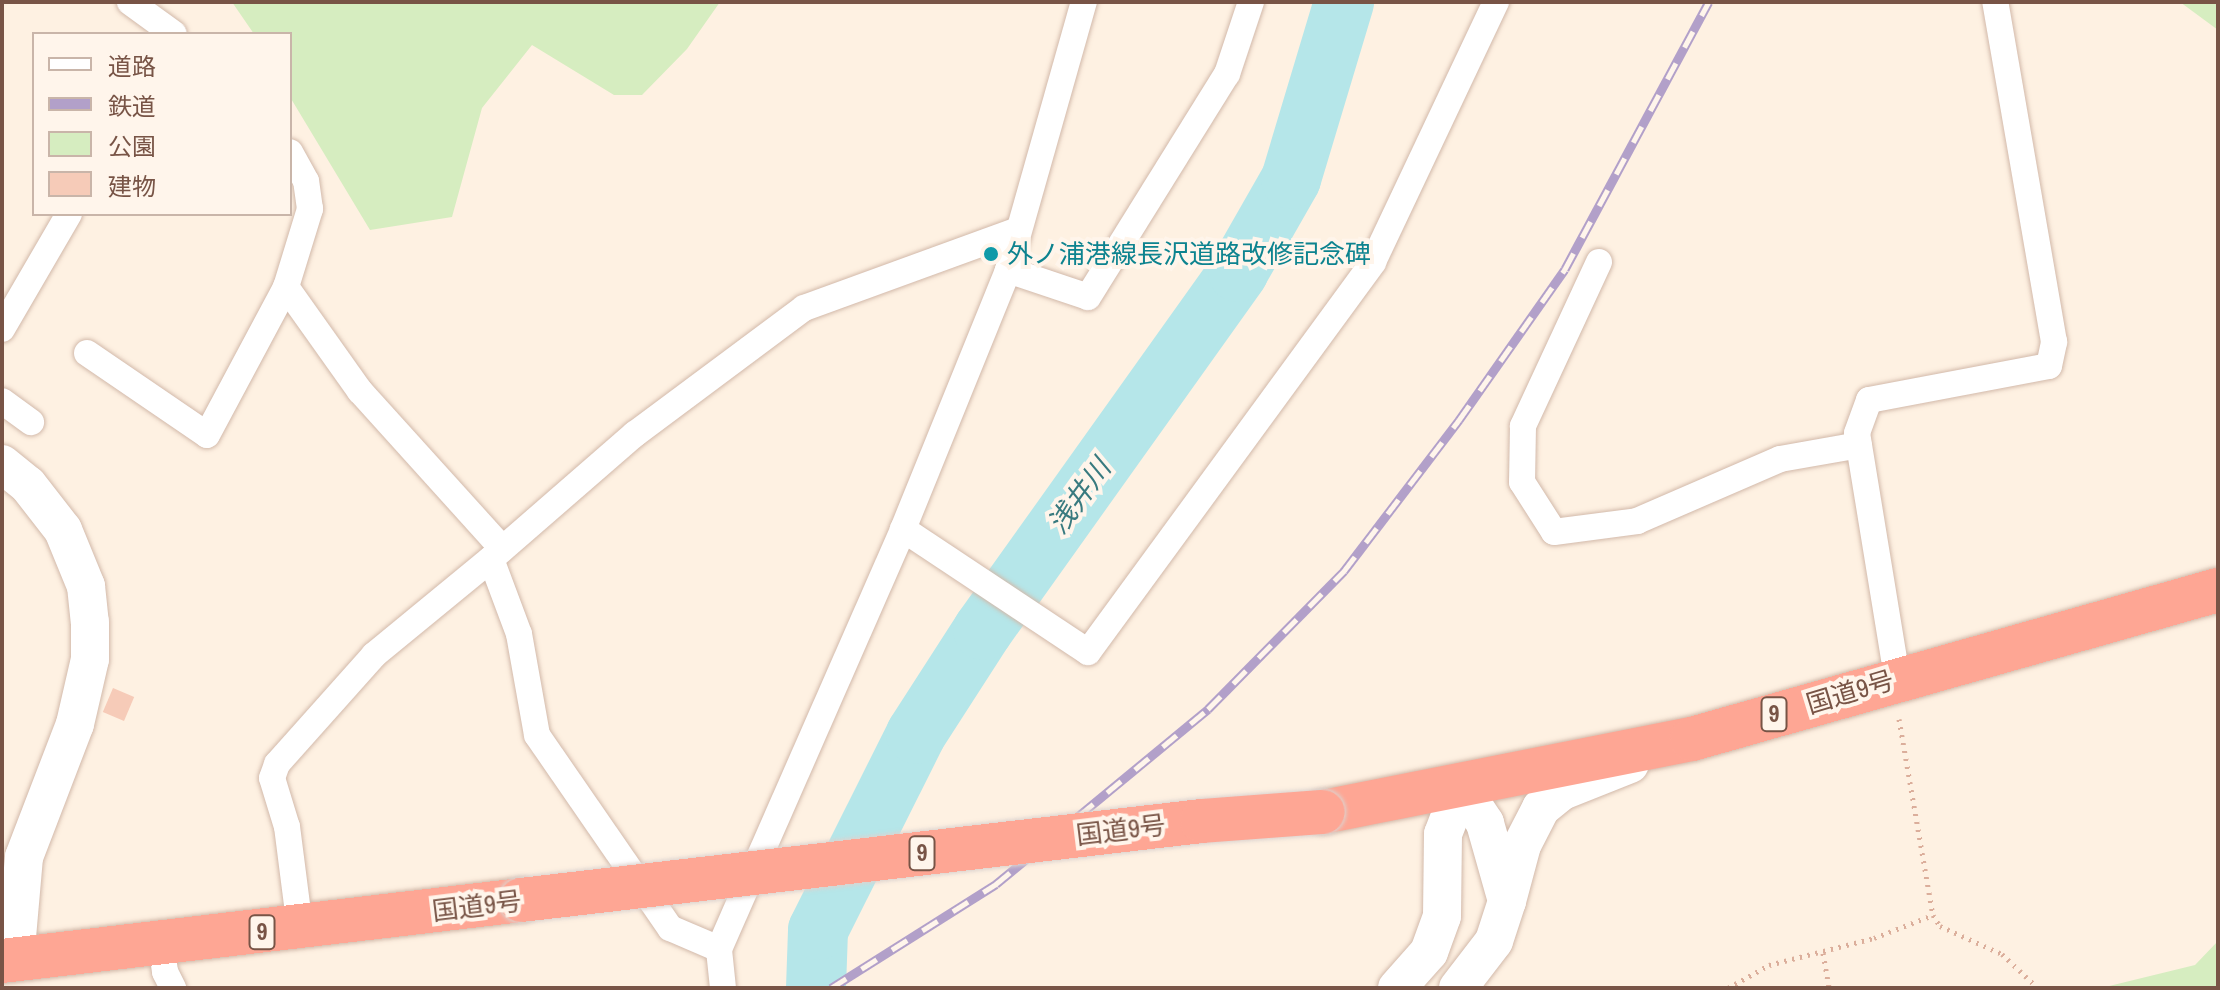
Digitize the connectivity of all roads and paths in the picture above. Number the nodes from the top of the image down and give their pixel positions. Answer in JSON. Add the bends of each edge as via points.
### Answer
{"nodes":[{"id":1,"x":130,"y":2,"type":"edge"},
{"id":2,"x":1084,"y":2,"type":"edge"},
{"id":3,"x":1251,"y":2,"type":"edge"},
{"id":4,"x":1496,"y":2,"type":"edge"},
{"id":5,"x":1995,"y":2,"type":"edge"},
{"id":6,"x":171,"y":32,"type":"edge"},
{"id":7,"x":292,"y":156,"type":"edge"},
{"id":8,"x":68,"y":216,"type":"edge"},
{"id":9,"x":1016,"y":231,"type":"junction"},
{"id":10,"x":1599,"y":262,"type":"dead end"},
{"id":11,"x":1008,"y":270,"type":"junction"},
{"id":12,"x":286,"y":287,"type":"junction"},
{"id":13,"x":2,"y":329,"type":"edge"},
{"id":14,"x":87,"y":353,"type":"dead end"},
{"id":15,"x":2,"y":401,"type":"edge"},
{"id":16,"x":31,"y":422,"type":"dead end"},
{"id":17,"x":1859,"y":445,"type":"junction"},
{"id":18,"x":2,"y":464,"type":"edge"},
{"id":19,"x":903,"y":529,"type":"junction"},
{"id":20,"x":497,"y":553,"type":"junction"},
{"id":21,"x":2218,"y":590,"type":"edge"},
{"id":22,"x":1898,"y":695,"type":"junction"},
{"id":23,"x":1692,"y":739,"type":"junction"},
{"id":24,"x":1461,"y":787,"type":"junction"},
{"id":25,"x":1507,"y":901,"type":"junction"},
{"id":26,"x":1933,"y":915,"type":"junction"},
{"id":27,"x":300,"y":928,"type":"junction"},
{"id":28,"x":161,"y":943,"type":"junction"},
{"id":29,"x":719,"y":949,"type":"junction"},
{"id":30,"x":1823,"y":953,"type":"junction"},
{"id":31,"x":9,"y":960,"type":"edge"},
{"id":32,"x":173,"y":988,"type":"edge"},
{"id":33,"x":723,"y":988,"type":"edge"},
{"id":34,"x":1397,"y":988,"type":"edge"},
{"id":35,"x":1458,"y":988,"type":"edge"},
{"id":36,"x":1728,"y":988,"type":"edge"},
{"id":37,"x":1829,"y":988,"type":"edge"},
{"id":38,"x":2038,"y":988,"type":"edge"}],
"edges":[{"from":1,"to":6,"type":"street"},
{"from":2,"to":9,"type":"street"},
{"from":3,"to":11,"type":"street","via":[[1227,74],[1088,297]]},
{"from":4,"to":19,"type":"street","via":[[1373,262],[1088,652]]},
{"from":5,"to":17,"type":"street","via":[[2054,342],[2049,366],[1869,400],[1857,433]]},
{"from":7,"to":12,"type":"street","via":[[306,181],[310,209]]},
{"from":8,"to":13,"type":"street"},
{"from":9,"to":11,"type":"street"},
{"from":9,"to":20,"type":"street","via":[[804,308],[635,434]]},
{"from":10,"to":17,"type":"street","via":[[1523,426],[1522,482],[1554,532],[1637,521],[1780,459]]},
{"from":11,"to":19,"type":"street"},
{"from":12,"to":14,"type":"street","via":[[207,435]]},
{"from":12,"to":20,"type":"street","via":[[360,391]]},
{"from":15,"to":16,"type":"street"},
{"from":17,"to":22,"type":"street"},
{"from":18,"to":31,"type":"street","via":[[28,485],[63,530],[86,586],[90,622],[90,659],[75,724],[24,857]]},
{"from":19,"to":29,"type":"street"},
{"from":20,"to":27,"type":"street","via":[[374,655],[277,764],[272,778],[287,827]]},
{"from":20,"to":29,"type":"street","via":[[519,634],[537,735],[670,928]]},
{"from":21,"to":22,"type":"highway","name":"国道9号","number":"9"},
{"from":22,"to":23,"type":"highway","name":"国道9号","number":"9"},
{"from":22,"to":26,"type":"path"},
{"from":23,"to":24,"type":"highway","name":"国道9号","number":"9"},
{"from":23,"to":25,"type":"street","via":[[1562,791],[1541,808],[1522,845]]},
{"from":24,"to":25,"type":"street","via":[[1485,823]]},
{"from":24,"to":27,"type":"highway","name":"国道9号","number":"9","bridge":true,"via":[[1323,812],[1202,821]]},
{"from":24,"to":34,"type":"street","via":[[1443,834],[1442,916],[1429,952]]},
{"from":25,"to":35,"type":"street","via":[[1494,941]]},
{"from":26,"to":30,"type":"path"},
{"from":26,"to":38,"type":"path","via":[[1940,926],[2002,954]]},
{"from":27,"to":28,"type":"highway","name":"国道9号","number":"9"},
{"from":28,"to":31,"type":"highway","name":"国道9号","number":"9"},
{"from":28,"to":32,"type":"street"},
{"from":29,"to":33,"type":"street"},
{"from":30,"to":36,"type":"path","via":[[1769,965]]},
{"from":30,"to":37,"type":"path"}]}
